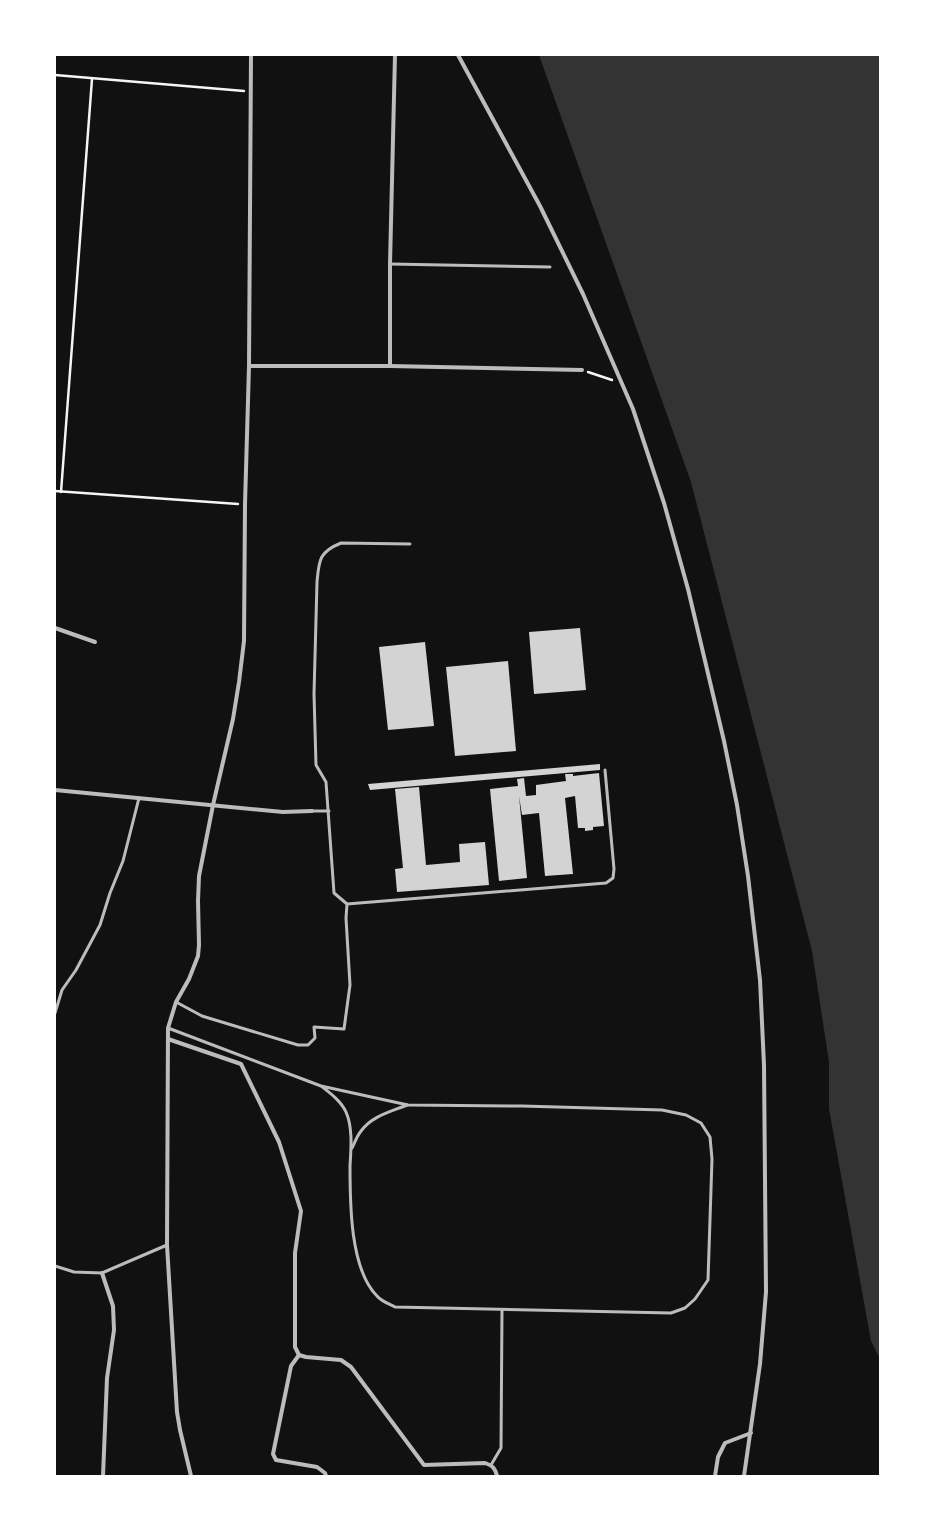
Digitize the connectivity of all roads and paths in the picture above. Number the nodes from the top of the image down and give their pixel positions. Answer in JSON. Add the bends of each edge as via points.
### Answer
{"nodes":[{"id":1,"x":251,"y":55,"type":"edge"},
{"id":2,"x":396,"y":55,"type":"edge"},
{"id":3,"x":458,"y":55,"type":"edge"},
{"id":4,"x":55,"y":76,"type":"edge"},
{"id":5,"x":92,"y":78,"type":"junction"},
{"id":6,"x":251,"y":92,"type":"junction"},
{"id":7,"x":390,"y":264,"type":"junction"},
{"id":8,"x":550,"y":266,"type":"dead end"},
{"id":9,"x":249,"y":366,"type":"junction"},
{"id":10,"x":390,"y":366,"type":"junction"},
{"id":11,"x":582,"y":370,"type":"joint"},
{"id":12,"x":620,"y":383,"type":"junction"},
{"id":13,"x":55,"y":491,"type":"edge"},
{"id":14,"x":61,"y":492,"type":"junction"},
{"id":15,"x":245,"y":504,"type":"junction"},
{"id":16,"x":410,"y":544,"type":"dead end"},
{"id":17,"x":55,"y":628,"type":"edge"},
{"id":18,"x":96,"y":642,"type":"dead end"},
{"id":19,"x":605,"y":770,"type":"dead end"},
{"id":20,"x":55,"y":790,"type":"edge"},
{"id":21,"x":139,"y":798,"type":"junction"},
{"id":22,"x":213,"y":805,"type":"junction"},
{"id":23,"x":312,"y":811,"type":"joint"},
{"id":24,"x":329,"y":811,"type":"junction"},
{"id":25,"x":347,"y":904,"type":"junction"},
{"id":26,"x":176,"y":1002,"type":"junction"},
{"id":27,"x":55,"y":1013,"type":"edge"},
{"id":28,"x":168,"y":1028,"type":"junction"},
{"id":29,"x":168,"y":1039,"type":"junction"},
{"id":30,"x":321,"y":1086,"type":"junction"},
{"id":31,"x":408,"y":1105,"type":"junction"},
{"id":32,"x":351,"y":1149,"type":"junction"},
{"id":33,"x":167,"y":1245,"type":"junction"},
{"id":34,"x":55,"y":1266,"type":"edge"},
{"id":35,"x":102,"y":1273,"type":"junction"},
{"id":36,"x":502,"y":1310,"type":"junction"},
{"id":37,"x":299,"y":1355,"type":"junction"},
{"id":38,"x":751,"y":1433,"type":"junction"},
{"id":39,"x":491,"y":1465,"type":"junction"},
{"id":40,"x":103,"y":1476,"type":"edge"},
{"id":41,"x":191,"y":1476,"type":"edge"},
{"id":42,"x":326,"y":1476,"type":"edge"},
{"id":43,"x":497,"y":1476,"type":"edge"},
{"id":44,"x":715,"y":1476,"type":"edge"},
{"id":45,"x":744,"y":1476,"type":"edge"}],
"edges":[{"from":1,"to":6,"type":"street"},
{"from":2,"to":7,"type":"street"},
{"from":3,"to":12,"type":"street","via":[[583,294]]},
{"from":4,"to":5,"type":"path"},
{"from":5,"to":6,"type":"path"},
{"from":5,"to":14,"type":"path"},
{"from":6,"to":9,"type":"street"},
{"from":7,"to":8,"type":"lane"},
{"from":7,"to":10,"type":"street"},
{"from":9,"to":10,"type":"street"},
{"from":9,"to":15,"type":"street"},
{"from":10,"to":11,"type":"street"},
{"from":11,"to":12,"type":"path"},
{"from":12,"to":38,"type":"street","via":[[633,409],[664,503],[688,589],[724,741],[748,876],[760,980],[766,1189],[766,1292]]},
{"from":13,"to":14,"type":"path"},
{"from":14,"to":15,"type":"path"},
{"from":15,"to":22,"type":"street","via":[[244,641],[233,719]]},
{"from":16,"to":24,"type":"lane","via":[[341,543],[322,555],[317,582],[314,694],[316,765],[326,782]]},
{"from":17,"to":18,"type":"street"},
{"from":19,"to":25,"type":"lane","via":[[614,869],[613,878],[606,883]]},
{"from":20,"to":21,"type":"street"},
{"from":21,"to":22,"type":"street"},
{"from":21,"to":27,"type":"lane","via":[[123,861],[100,925],[62,990]]},
{"from":22,"to":23,"type":"street","via":[[283,812]]},
{"from":22,"to":26,"type":"street","via":[[199,876],[198,956]]},
{"from":23,"to":24,"type":"lane"},
{"from":24,"to":25,"type":"lane","via":[[334,893]]},
{"from":25,"to":26,"type":"lane","via":[[350,985],[344,1029],[314,1027],[315,1038],[308,1046],[298,1045],[202,1016]]},
{"from":26,"to":28,"type":"street"},
{"from":28,"to":29,"type":"street"},
{"from":28,"to":30,"type":"lane"},
{"from":29,"to":33,"type":"street"},
{"from":29,"to":37,"type":"street","via":[[241,1064],[279,1142],[301,1211],[295,1253],[294,1285],[295,1347]]},
{"from":30,"to":31,"type":"lane"},
{"from":30,"to":32,"type":"lane","via":[[335,1097],[346,1111],[350,1124]]},
{"from":31,"to":32,"type":"lane","via":[[378,1116],[361,1131]]},
{"from":31,"to":36,"type":"lane","via":[[662,1110],[686,1115],[701,1124],[710,1137],[712,1159],[708,1280],[695,1299],[685,1308],[671,1313]]},
{"from":32,"to":36,"type":"lane","via":[[350,1192],[355,1252],[368,1285],[377,1297],[395,1307]]},
{"from":33,"to":35,"type":"lane"},
{"from":33,"to":41,"type":"street","via":[[177,1412]]},
{"from":34,"to":35,"type":"lane","via":[[74,1272]]},
{"from":35,"to":40,"type":"street","via":[[113,1306],[114,1330],[107,1378]]},
{"from":36,"to":39,"type":"lane","via":[[502,1448]]},
{"from":37,"to":39,"type":"street","via":[[341,1360],[350,1367],[424,1465]]},
{"from":37,"to":42,"type":"street","via":[[291,1366],[273,1454],[276,1460],[317,1467]]},
{"from":38,"to":44,"type":"street","via":[[725,1443],[718,1457]]},
{"from":38,"to":45,"type":"street"},
{"from":39,"to":43,"type":"street"}]}
